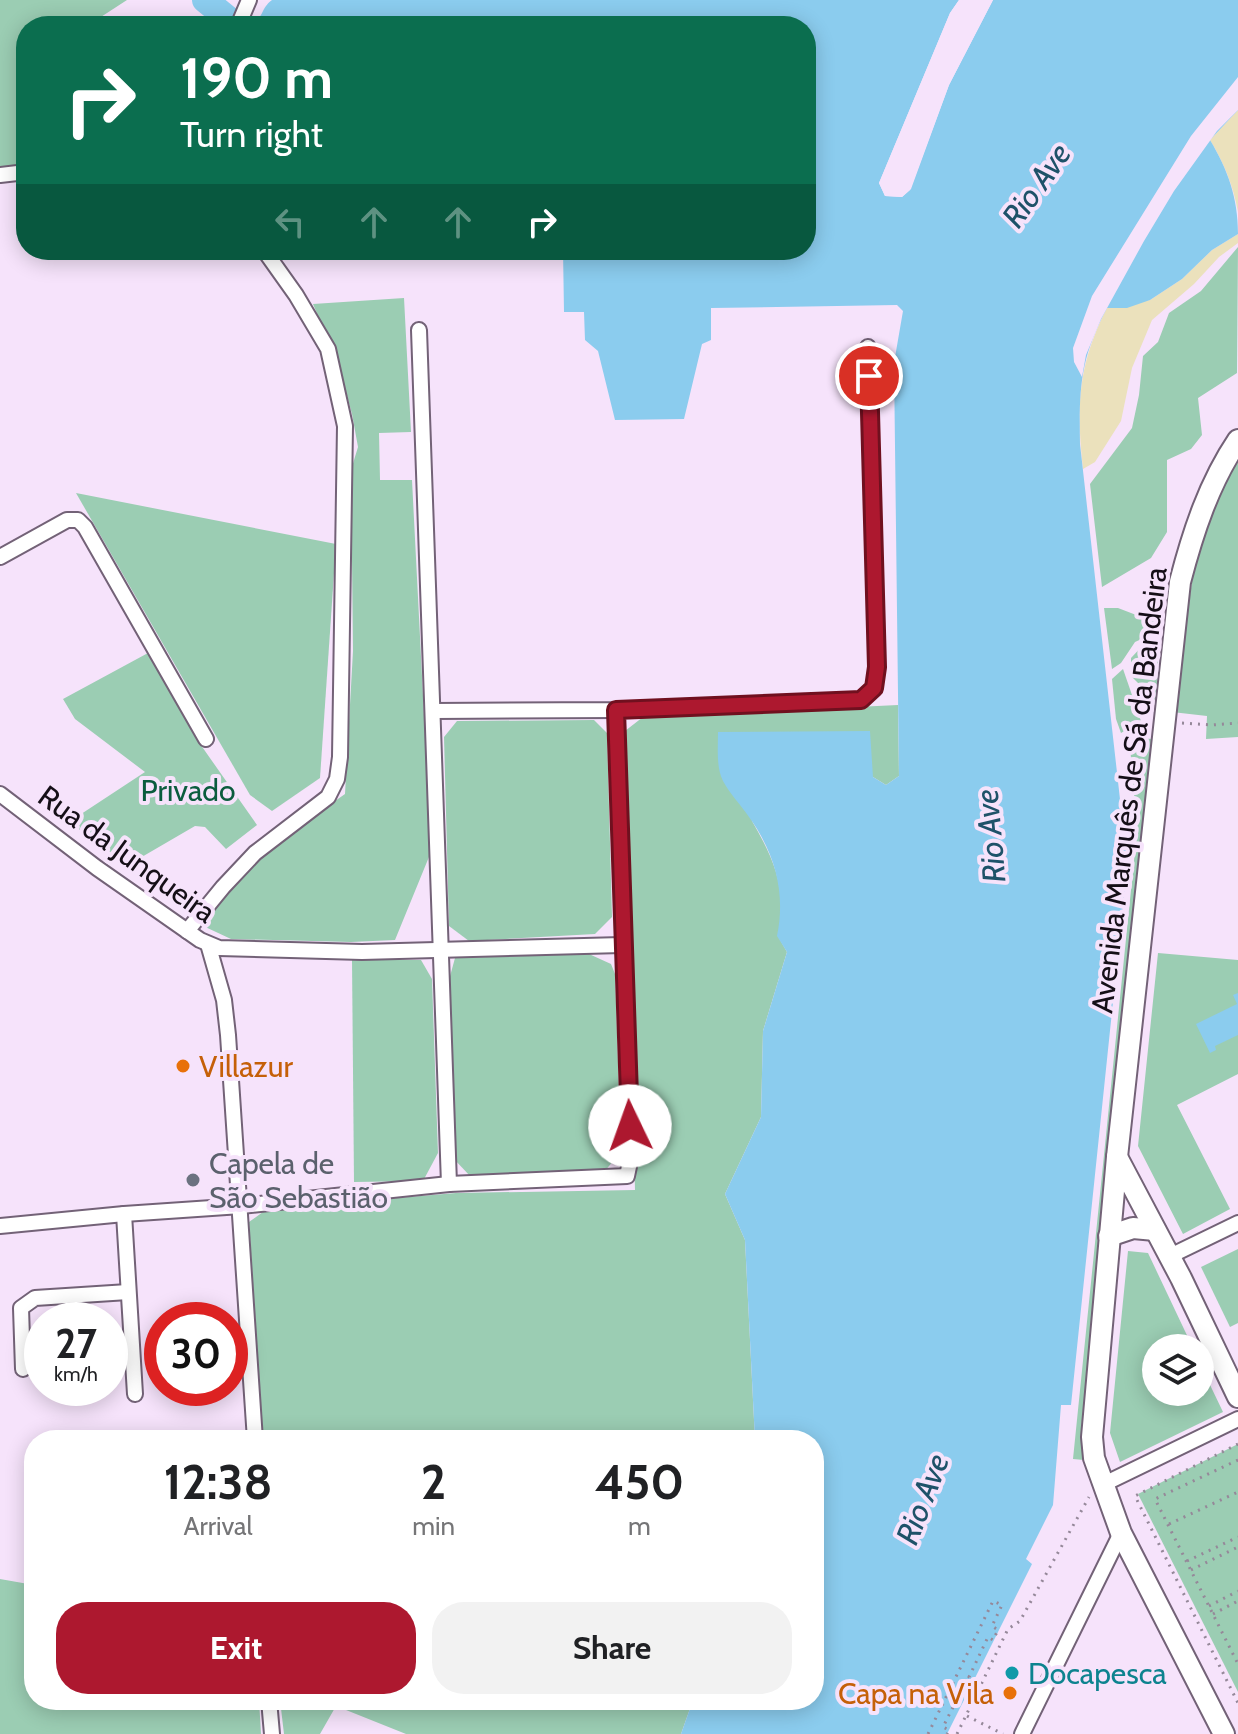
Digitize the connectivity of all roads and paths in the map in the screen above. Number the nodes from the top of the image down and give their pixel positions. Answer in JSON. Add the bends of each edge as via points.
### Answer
{"nodes":[{"id":1,"x":271,"y":260,"type":"edge"},
{"id":2,"x":419,"y":330,"type":"dead end"},
{"id":3,"x":868,"y":347,"type":"dead end"},
{"id":4,"x":1238,"y":440,"type":"edge"},
{"id":5,"x":0,"y":557,"type":"edge"},
{"id":6,"x":616,"y":710,"type":"junction"},
{"id":7,"x":434,"y":711,"type":"junction"},
{"id":8,"x":1163,"y":722,"type":"junction"},
{"id":9,"x":1238,"y":723,"type":"edge"},
{"id":10,"x":206,"y":739,"type":"dead end"},
{"id":11,"x":0,"y":794,"type":"edge"},
{"id":12,"x":187,"y":931,"type":"junction"},
{"id":13,"x":208,"y":944,"type":"junction"},
{"id":14,"x":622,"y":945,"type":"junction"},
{"id":15,"x":443,"y":951,"type":"junction"},
{"id":16,"x":1117,"y":1157,"type":"junction"},
{"id":17,"x":449,"y":1184,"type":"junction"},
{"id":18,"x":241,"y":1206,"type":"junction"},
{"id":19,"x":124,"y":1214,"type":"junction"},
{"id":20,"x":1238,"y":1223,"type":"edge"},
{"id":21,"x":0,"y":1226,"type":"edge"},
{"id":22,"x":1155,"y":1230,"type":"junction"},
{"id":23,"x":1109,"y":1236,"type":"junction"},
{"id":24,"x":1170,"y":1256,"type":"junction"},
{"id":25,"x":128,"y":1292,"type":"junction"},
{"id":26,"x":23,"y":1369,"type":"dead end"},
{"id":27,"x":135,"y":1394,"type":"dead end"},
{"id":28,"x":1238,"y":1397,"type":"edge"},
{"id":29,"x":1238,"y":1419,"type":"edge"},
{"id":30,"x":254,"y":1430,"type":"edge"},
{"id":31,"x":1238,"y":1444,"type":"edge"},
{"id":32,"x":1238,"y":1460,"type":"edge"},
{"id":33,"x":1184,"y":1471,"type":"junction"},
{"id":34,"x":1102,"y":1480,"type":"junction"},
{"id":35,"x":1190,"y":1483,"type":"junction"},
{"id":36,"x":1238,"y":1492,"type":"edge"},
{"id":37,"x":1168,"y":1525,"type":"junction"},
{"id":38,"x":1121,"y":1533,"type":"junction"},
{"id":39,"x":1238,"y":1537,"type":"edge"},
{"id":40,"x":1238,"y":1547,"type":"edge"},
{"id":41,"x":1186,"y":1561,"type":"junction"},
{"id":42,"x":1190,"y":1570,"type":"junction"},
{"id":43,"x":1238,"y":1591,"type":"edge"},
{"id":44,"x":1238,"y":1601,"type":"edge"},
{"id":45,"x":1209,"y":1606,"type":"junction"},
{"id":46,"x":1213,"y":1614,"type":"junction"},
{"id":47,"x":1238,"y":1647,"type":"edge"},
{"id":48,"x":1231,"y":1650,"type":"junction"},
{"id":49,"x":1237,"y":1660,"type":"edge"},
{"id":50,"x":1238,"y":1703,"type":"edge"},
{"id":51,"x":270,"y":1710,"type":"edge"},
{"id":52,"x":966,"y":1715,"type":"junction"},
{"id":53,"x":948,"y":1732,"type":"edge"},
{"id":54,"x":957,"y":1733,"type":"edge"},
{"id":55,"x":272,"y":1734,"type":"edge"},
{"id":56,"x":928,"y":1734,"type":"edge"},
{"id":57,"x":1003,"y":1734,"type":"edge"},
{"id":58,"x":1022,"y":1734,"type":"edge"},
{"id":59,"x":1224,"y":1734,"type":"edge"}],
"edges":[{"from":1,"to":12,"type":"street","via":[[328,349],[345,426],[340,757],[328,797],[255,853]]},
{"from":2,"to":7,"type":"street"},
{"from":3,"to":6,"type":"street","via":[[874,688],[861,700]]},
{"from":4,"to":8,"type":"main road","name":"Avenida Marquês de Sá da Bandeira","via":[[1212,484],[1187,553]]},
{"from":5,"to":10,"type":"street","via":[[67,520],[78,520]]},
{"from":6,"to":7,"type":"street"},
{"from":6,"to":14,"type":"street"},
{"from":7,"to":15,"type":"street"},
{"from":8,"to":9,"type":"path"},
{"from":8,"to":16,"type":"main road","name":"Avenida Marquês de Sá da Bandeira"},
{"from":11,"to":12,"type":"street","name":"Rua da Junqueira"},
{"from":12,"to":13,"type":"street","name":"Rua da Junqueira"},
{"from":13,"to":15,"type":"street","via":[[230,950]]},
{"from":13,"to":18,"type":"street","name":"Rua da Junqueira","via":[[224,1000]]},
{"from":14,"to":15,"type":"street"},
{"from":14,"to":17,"type":"street","via":[[631,1157],[627,1176]]},
{"from":15,"to":17,"type":"street"},
{"from":16,"to":22,"type":"main road"},
{"from":16,"to":23,"type":"main road","name":"Avenida Marquês de Sá da Bandeira"},
{"from":17,"to":18,"type":"street"},
{"from":18,"to":19,"type":"street"},
{"from":18,"to":30,"type":"street","name":"Rua da Junqueira"},
{"from":19,"to":21,"type":"street"},
{"from":19,"to":25,"type":"street"},
{"from":20,"to":24,"type":"street"},
{"from":22,"to":23,"type":"main road","via":[[1133,1228]]},
{"from":22,"to":24,"type":"main road"},
{"from":23,"to":34,"type":"main road","name":"Avenida Marquês de Sá da Bandeira","via":[[1092,1437]]},
{"from":24,"to":28,"type":"main road"},
{"from":25,"to":26,"type":"street","via":[[35,1298],[21,1308]]},
{"from":25,"to":27,"type":"street"},
{"from":29,"to":34,"type":"street"},
{"from":31,"to":33,"type":"path"},
{"from":32,"to":35,"type":"path"},
{"from":33,"to":35,"type":"path"},
{"from":33,"to":50,"type":"path","via":[[1135,1496]]},
{"from":34,"to":38,"type":"main road","name":"Avenida Marquês de Sá da Bandeira"},
{"from":34,"to":52,"type":"path","via":[[1020,1621],[1008,1629]]},
{"from":35,"to":37,"type":"path","via":[[1155,1499]]},
{"from":36,"to":37,"type":"path"},
{"from":37,"to":41,"type":"path"},
{"from":38,"to":58,"type":"street"},
{"from":38,"to":59,"type":"main road","name":"Avenida Marquês de Sá da Bandeira"},
{"from":39,"to":41,"type":"path"},
{"from":40,"to":42,"type":"path"},
{"from":41,"to":42,"type":"path"},
{"from":42,"to":45,"type":"path"},
{"from":43,"to":45,"type":"path"},
{"from":44,"to":46,"type":"path"},
{"from":45,"to":46,"type":"path"},
{"from":46,"to":48,"type":"path"},
{"from":47,"to":48,"type":"path"},
{"from":48,"to":49,"type":"path"},
{"from":51,"to":55,"type":"street"},
{"from":52,"to":54,"type":"path"},
{"from":52,"to":57,"type":"path"},
{"from":53,"to":54,"type":"path"},
{"from":53,"to":56,"type":"path","via":[[943,1727],[963,1687],[968,1690],[974,1679],[969,1677],[988,1637],[993,1640],[998,1630],[992,1626],[1002,1605],[993,1601]]}]}
